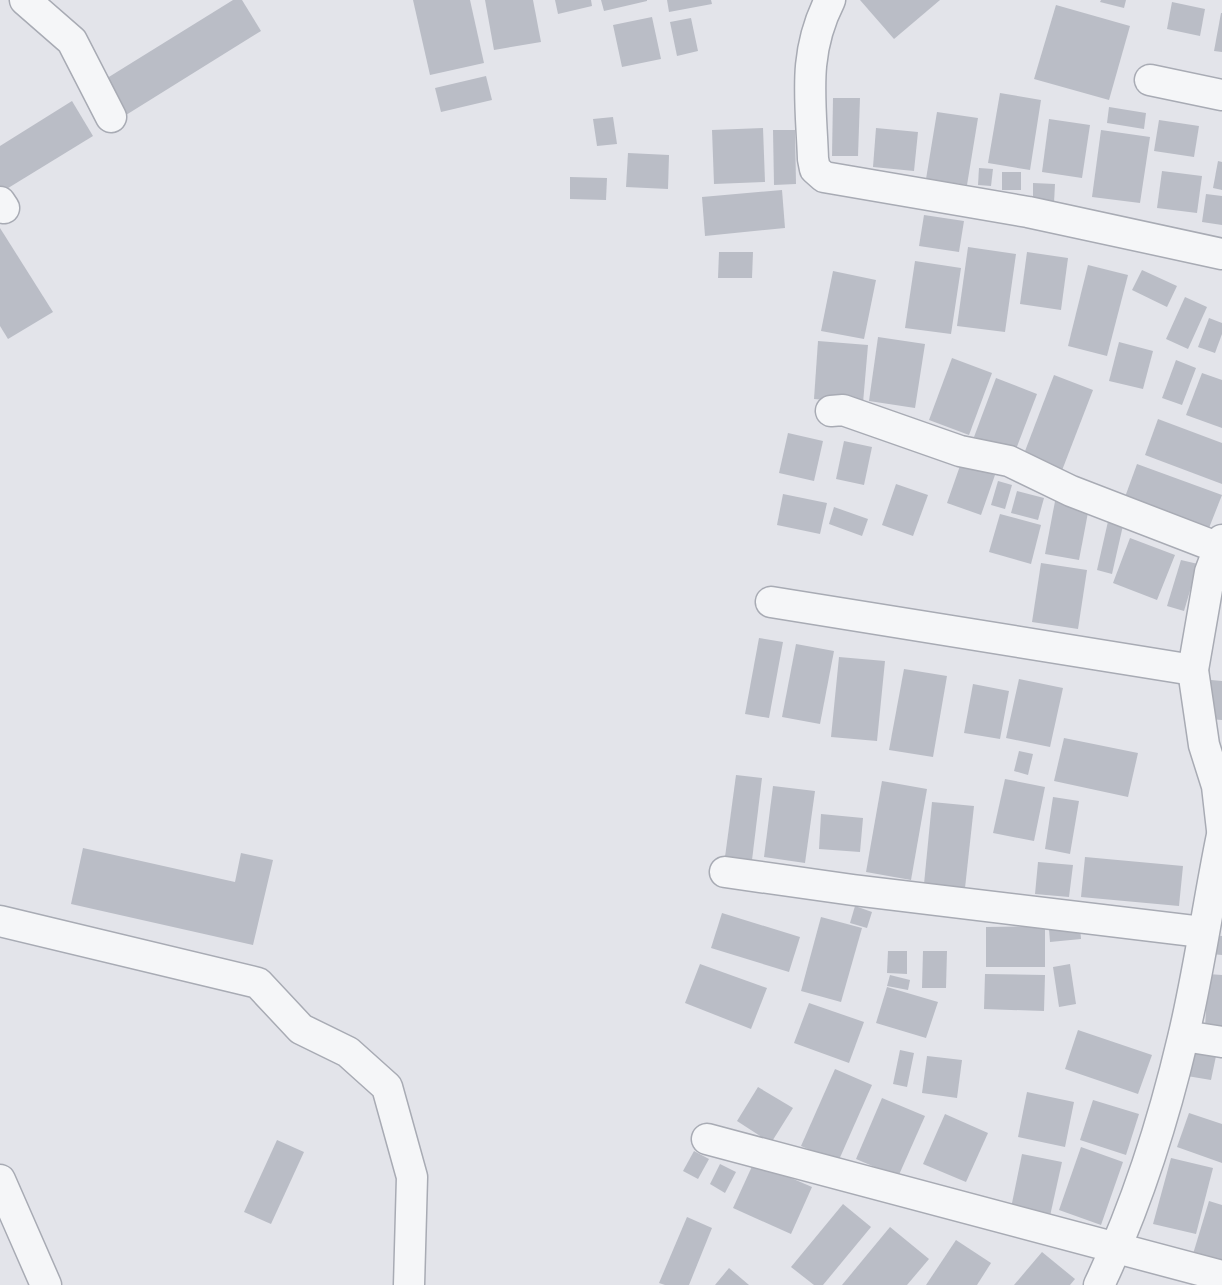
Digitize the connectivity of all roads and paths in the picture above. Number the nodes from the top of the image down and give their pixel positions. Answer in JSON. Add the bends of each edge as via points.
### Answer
{"nodes":[{"id":1,"x":25,"y":0,"type":"edge"},
{"id":2,"x":830,"y":0,"type":"edge"},
{"id":3,"x":1150,"y":80,"type":"dead end"},
{"id":4,"x":1222,"y":95,"type":"edge"},
{"id":5,"x":111,"y":117,"type":"dead end"},
{"id":6,"x":1222,"y":254,"type":"edge"},
{"id":7,"x":831,"y":411,"type":"dead end"},
{"id":8,"x":1220,"y":544,"type":"edge"},
{"id":9,"x":771,"y":602,"type":"dead end"},
{"id":10,"x":1193,"y":669,"type":"junction"},
{"id":11,"x":1219,"y":786,"type":"edge"},
{"id":12,"x":1222,"y":830,"type":"edge"},
{"id":13,"x":1222,"y":836,"type":"edge"},
{"id":14,"x":724,"y":872,"type":"dead end"},
{"id":15,"x":0,"y":921,"type":"edge"},
{"id":16,"x":1203,"y":932,"type":"junction"},
{"id":17,"x":1184,"y":1036,"type":"junction"},
{"id":18,"x":1222,"y":1042,"type":"edge"},
{"id":19,"x":707,"y":1139,"type":"dead end"},
{"id":20,"x":0,"y":1180,"type":"edge"},
{"id":21,"x":1116,"y":1248,"type":"junction"},
{"id":22,"x":1222,"y":1276,"type":"edge"},
{"id":23,"x":46,"y":1285,"type":"edge"},
{"id":24,"x":409,"y":1285,"type":"edge"},
{"id":25,"x":1099,"y":1285,"type":"edge"}],
"edges":[{"from":1,"to":5,"type":"street","via":[[72,41]]},
{"from":2,"to":6,"type":"street","via":[[817,27],[810,63],[813,159],[815,169],[824,177],[1028,212]]},
{"from":3,"to":4,"type":"street"},
{"from":7,"to":8,"type":"street","via":[[843,410],[960,451],[1009,461],[1071,491]]},
{"from":8,"to":10,"type":"street","via":[[1210,572]]},
{"from":9,"to":10,"type":"street"},
{"from":10,"to":11,"type":"street","via":[[1204,745]]},
{"from":11,"to":12,"type":"street"},
{"from":13,"to":16,"type":"street"},
{"from":14,"to":16,"type":"street"},
{"from":15,"to":24,"type":"street","via":[[258,982],[302,1029],[348,1052],[387,1086],[412,1177]]},
{"from":16,"to":17,"type":"street"},
{"from":17,"to":18,"type":"street"},
{"from":17,"to":21,"type":"street","via":[[1157,1137]]},
{"from":19,"to":21,"type":"street"},
{"from":20,"to":23,"type":"street"},
{"from":21,"to":22,"type":"street"},
{"from":21,"to":25,"type":"street"}]}
